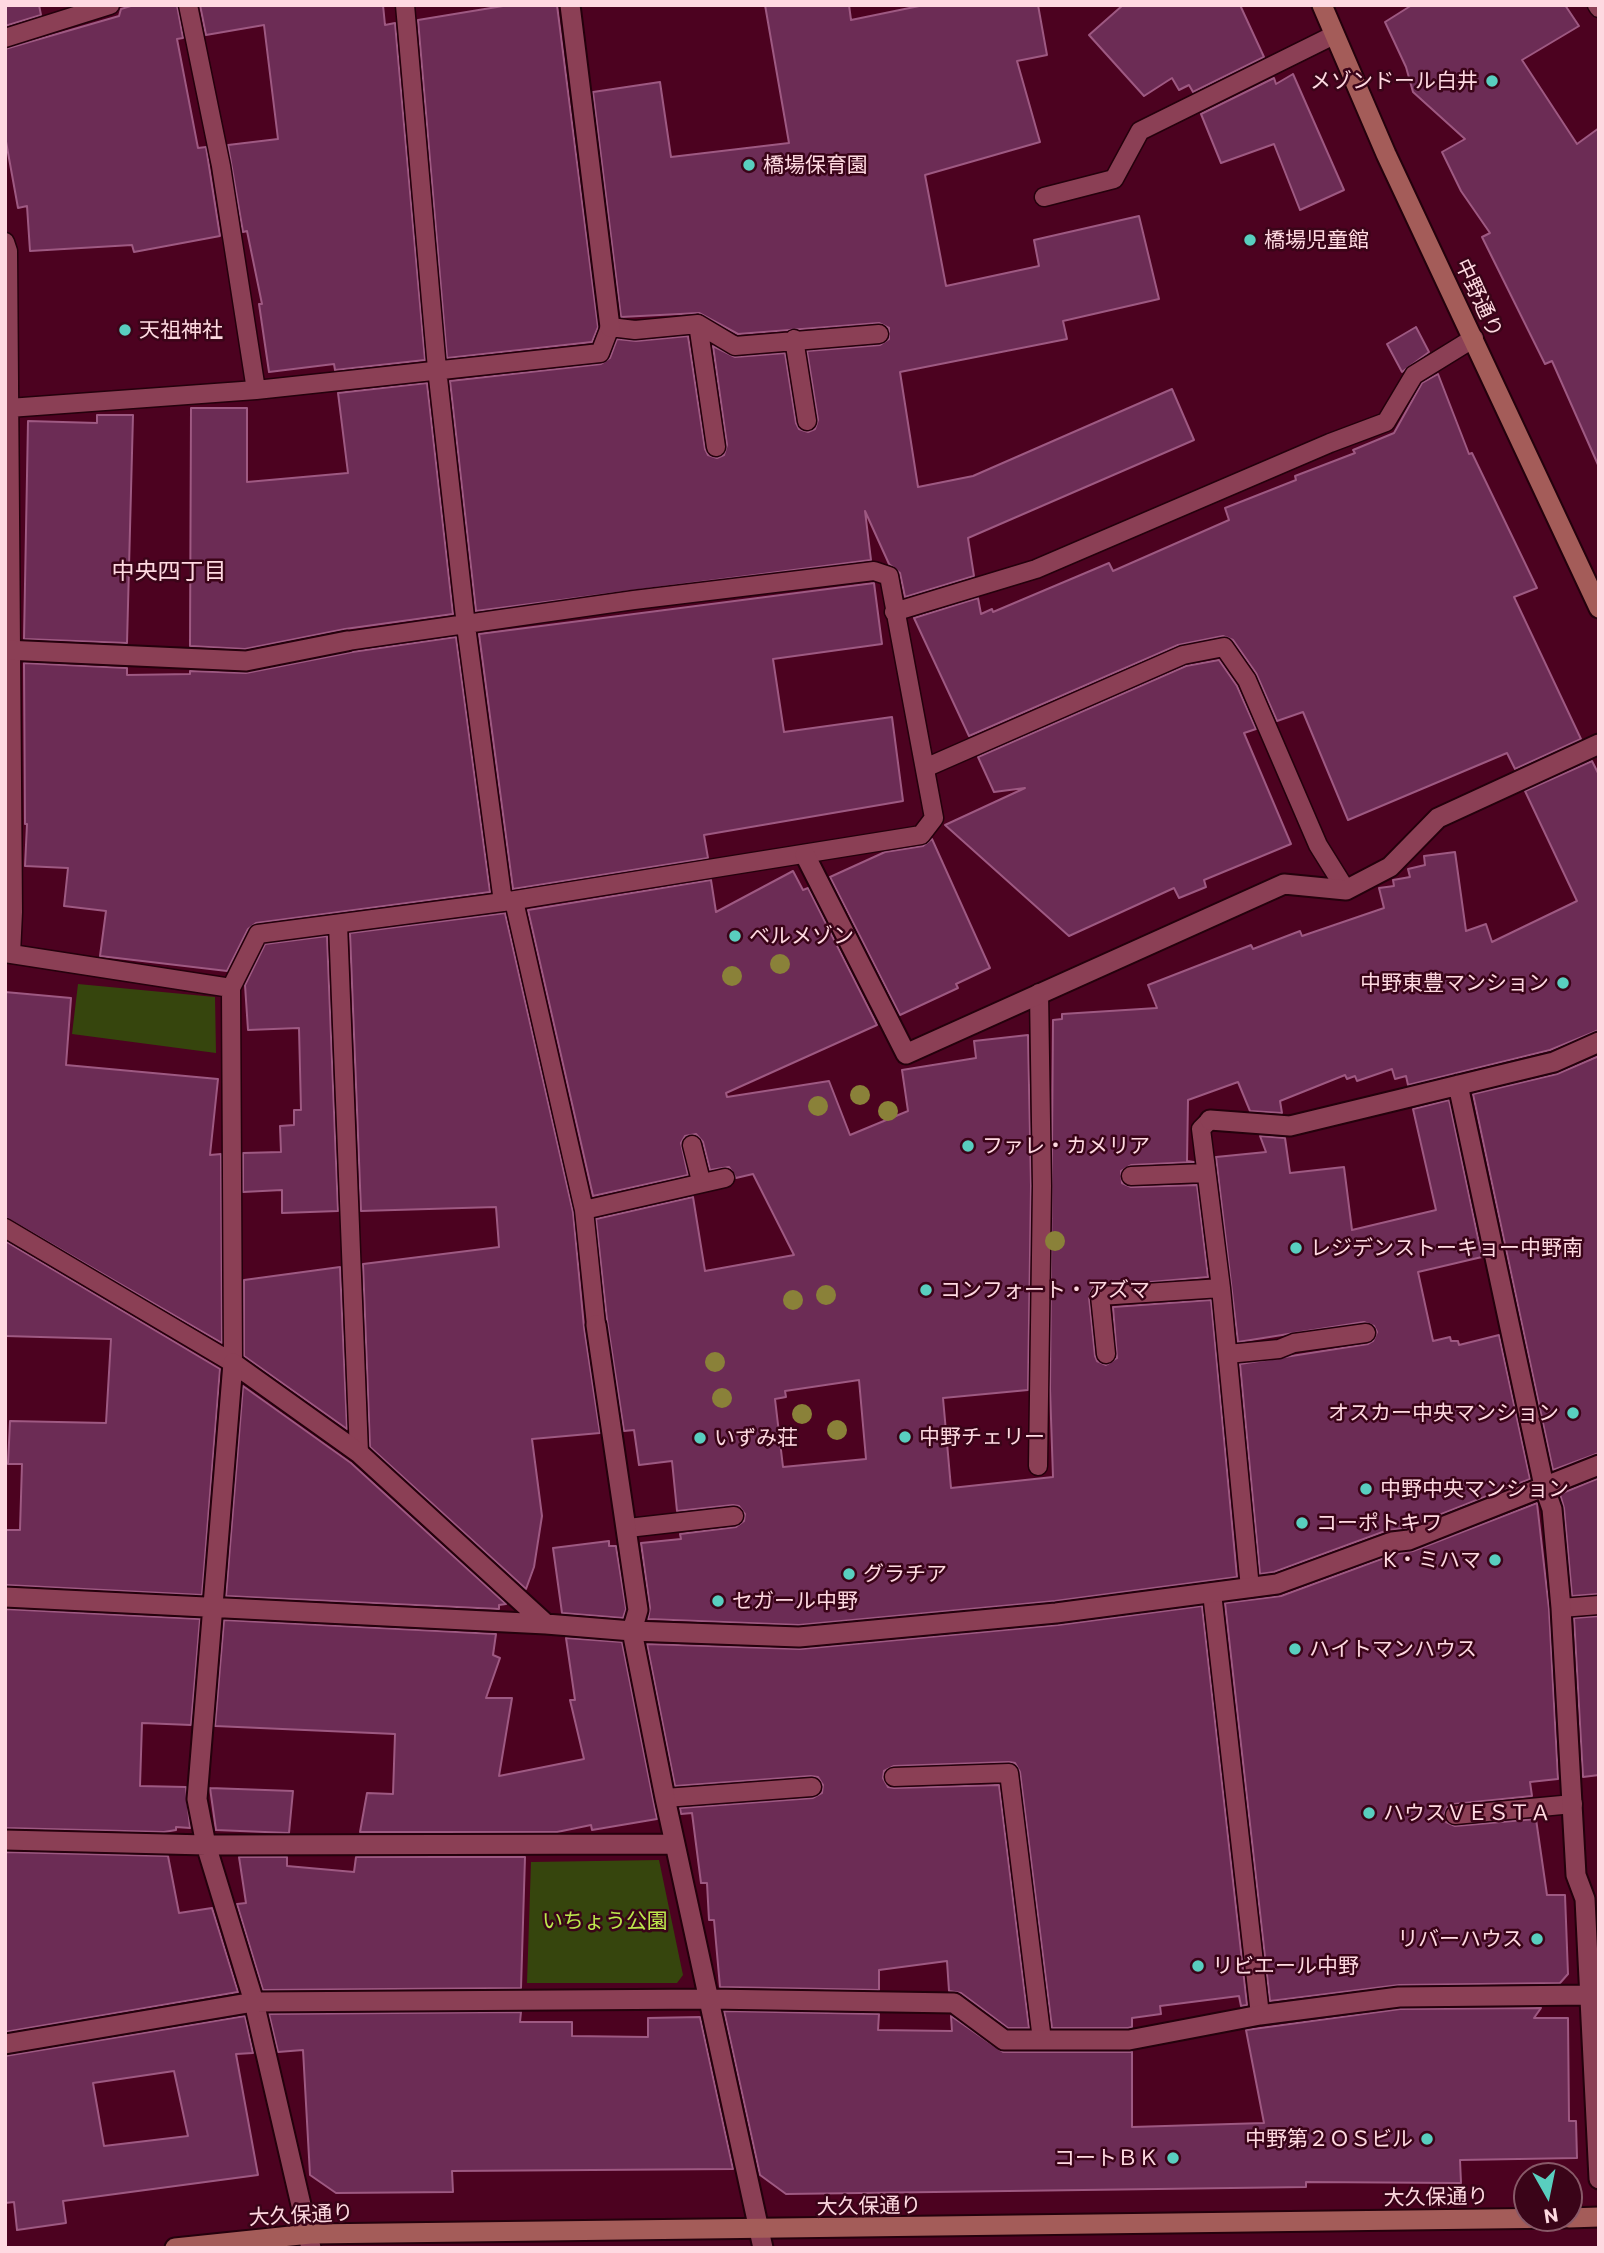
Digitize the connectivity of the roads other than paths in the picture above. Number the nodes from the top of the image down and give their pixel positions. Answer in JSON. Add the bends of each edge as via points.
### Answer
{"nodes":[{"id":1,"x":110,"y":5,"type":"edge"},
{"id":2,"x":188,"y":5,"type":"edge"},
{"id":3,"x":405,"y":5,"type":"edge"},
{"id":4,"x":570,"y":5,"type":"edge"},
{"id":5,"x":1322,"y":5,"type":"edge"},
{"id":6,"x":1334,"y":35,"type":"junction"},
{"id":7,"x":5,"y":38,"type":"edge"},
{"id":8,"x":1044,"y":197,"type":"dead end"},
{"id":9,"x":5,"y":242,"type":"edge"},
{"id":10,"x":698,"y":324,"type":"junction"},
{"id":11,"x":610,"y":327,"type":"junction"},
{"id":12,"x":879,"y":334,"type":"dead end"},
{"id":13,"x":1474,"y":338,"type":"junction"},
{"id":14,"x":794,"y":339,"type":"junction"},
{"id":15,"x":437,"y":369,"type":"junction"},
{"id":16,"x":257,"y":390,"type":"junction"},
{"id":17,"x":9,"y":408,"type":"junction"},
{"id":18,"x":807,"y":421,"type":"dead end"},
{"id":19,"x":716,"y":447,"type":"dead end"},
{"id":20,"x":1599,"y":608,"type":"edge"},
{"id":21,"x":894,"y":612,"type":"junction"},
{"id":22,"x":466,"y":626,"type":"junction"},
{"id":23,"x":347,"y":641,"type":"joint"},
{"id":24,"x":7,"y":650,"type":"edge"},
{"id":25,"x":1599,"y":744,"type":"edge"},
{"id":26,"x":925,"y":768,"type":"junction"},
{"id":27,"x":805,"y":855,"type":"junction"},
{"id":28,"x":1346,"y":890,"type":"junction"},
{"id":29,"x":509,"y":902,"type":"junction"},
{"id":30,"x":338,"y":924,"type":"junction"},
{"id":31,"x":8,"y":953,"type":"edge"},
{"id":32,"x":232,"y":988,"type":"junction"},
{"id":33,"x":1039,"y":993,"type":"junction"},
{"id":34,"x":1599,"y":1042,"type":"edge"},
{"id":35,"x":1458,"y":1085,"type":"junction"},
{"id":36,"x":1210,"y":1119,"type":"joint"},
{"id":37,"x":692,"y":1145,"type":"dead end"},
{"id":38,"x":1205,"y":1173,"type":"junction"},
{"id":39,"x":1131,"y":1176,"type":"dead end"},
{"id":40,"x":725,"y":1178,"type":"dead end"},
{"id":41,"x":701,"y":1181,"type":"junction"},
{"id":42,"x":584,"y":1210,"type":"junction"},
{"id":43,"x":5,"y":1228,"type":"edge"},
{"id":44,"x":1221,"y":1288,"type":"junction"},
{"id":45,"x":596,"y":1325,"type":"joint"},
{"id":46,"x":1366,"y":1334,"type":"dead end"},
{"id":47,"x":1105,"y":1354,"type":"dead end"},
{"id":48,"x":1228,"y":1354,"type":"junction"},
{"id":49,"x":233,"y":1363,"type":"junction"},
{"id":50,"x":359,"y":1453,"type":"junction"},
{"id":51,"x":1599,"y":1465,"type":"edge"},
{"id":52,"x":1038,"y":1466,"type":"dead end"},
{"id":53,"x":1544,"y":1486,"type":"junction"},
{"id":54,"x":734,"y":1516,"type":"dead end"},
{"id":55,"x":628,"y":1528,"type":"junction"},
{"id":56,"x":1250,"y":1588,"type":"junction"},
{"id":57,"x":1212,"y":1593,"type":"junction"},
{"id":58,"x":5,"y":1597,"type":"edge"},
{"id":59,"x":1599,"y":1605,"type":"edge"},
{"id":60,"x":1561,"y":1608,"type":"junction"},
{"id":61,"x":214,"y":1609,"type":"junction"},
{"id":62,"x":546,"y":1624,"type":"junction"},
{"id":63,"x":632,"y":1631,"type":"junction"},
{"id":64,"x":894,"y":1777,"type":"dead end"},
{"id":65,"x":811,"y":1787,"type":"dead end"},
{"id":66,"x":665,"y":1798,"type":"junction"},
{"id":67,"x":1573,"y":1804,"type":"junction"},
{"id":68,"x":1455,"y":1815,"type":"dead end"},
{"id":69,"x":5,"y":1840,"type":"edge"},
{"id":70,"x":675,"y":1844,"type":"junction"},
{"id":71,"x":206,"y":1845,"type":"junction"},
{"id":72,"x":1590,"y":1995,"type":"junction"},
{"id":73,"x":710,"y":1999,"type":"junction"},
{"id":74,"x":254,"y":2002,"type":"junction"},
{"id":75,"x":1260,"y":2015,"type":"junction"},
{"id":76,"x":1042,"y":2040,"type":"junction"},
{"id":77,"x":5,"y":2044,"type":"edge"},
{"id":78,"x":1596,"y":2064,"type":"edge"},
{"id":79,"x":1599,"y":2179,"type":"edge"},
{"id":80,"x":1513,"y":2219,"type":"edge"},
{"id":81,"x":762,"y":2239,"type":"edge"},
{"id":82,"x":311,"y":2241,"type":"edge"},
{"id":83,"x":175,"y":2248,"type":"edge"}],
"edges":[{"from":1,"to":7,"type":"lane"},
{"from":2,"to":16,"type":"lane","via":[[221,166]]},
{"from":3,"to":15,"type":"lane"},
{"from":4,"to":11,"type":"street"},
{"from":5,"to":6,"type":"main road","name":"中野通り"},
{"from":6,"to":8,"type":"lane","via":[[1140,131],[1114,179]]},
{"from":6,"to":13,"type":"main road","name":"中野通り"},
{"from":9,"to":17,"type":"lane"},
{"from":10,"to":11,"type":"lane","via":[[635,330]]},
{"from":10,"to":14,"type":"lane","via":[[735,346]]},
{"from":10,"to":19,"type":"lane"},
{"from":11,"to":15,"type":"lane","via":[[600,353]]},
{"from":12,"to":14,"type":"lane"},
{"from":13,"to":20,"type":"main road","name":"中野通り"},
{"from":13,"to":21,"type":"lane","via":[[1414,375],[1386,422],[1036,569]]},
{"from":14,"to":18,"type":"lane"},
{"from":15,"to":16,"type":"lane"},
{"from":15,"to":22,"type":"lane"},
{"from":16,"to":17,"type":"lane"},
{"from":17,"to":24,"type":"lane"},
{"from":21,"to":22,"type":"lane","via":[[889,576],[874,571]]},
{"from":21,"to":26,"type":"lane"},
{"from":22,"to":23,"type":"lane"},
{"from":22,"to":29,"type":"lane"},
{"from":23,"to":24,"type":"street","via":[[246,661]]},
{"from":24,"to":31,"type":"lane","via":[[13,912]]},
{"from":25,"to":28,"type":"street","via":[[1438,818],[1390,867]]},
{"from":26,"to":27,"type":"lane","via":[[934,818],[921,835]]},
{"from":26,"to":28,"type":"lane","via":[[1183,656],[1224,647],[1247,680],[1318,845]]},
{"from":27,"to":29,"type":"lane"},
{"from":27,"to":33,"type":"street","via":[[906,1054]]},
{"from":28,"to":33,"type":"street","via":[[1284,884]]},
{"from":29,"to":30,"type":"lane"},
{"from":29,"to":42,"type":"lane"},
{"from":30,"to":32,"type":"lane","via":[[258,933]]},
{"from":30,"to":50,"type":"lane"},
{"from":31,"to":32,"type":"lane"},
{"from":32,"to":49,"type":"lane"},
{"from":33,"to":52,"type":"lane"},
{"from":34,"to":35,"type":"street","via":[[1554,1062]]},
{"from":35,"to":36,"type":"street","via":[[1290,1126]]},
{"from":35,"to":53,"type":"street"},
{"from":36,"to":38,"type":"lane","via":[[1200,1129]]},
{"from":37,"to":41,"type":"lane"},
{"from":38,"to":39,"type":"lane"},
{"from":38,"to":44,"type":"lane"},
{"from":40,"to":41,"type":"lane"},
{"from":41,"to":42,"type":"lane"},
{"from":42,"to":45,"type":"lane"},
{"from":43,"to":49,"type":"lane"},
{"from":44,"to":47,"type":"lane","via":[[1100,1296]]},
{"from":44,"to":48,"type":"lane"},
{"from":45,"to":55,"type":"street"},
{"from":46,"to":48,"type":"lane"},
{"from":48,"to":56,"type":"lane"},
{"from":49,"to":50,"type":"street"},
{"from":49,"to":61,"type":"street"},
{"from":50,"to":62,"type":"street"},
{"from":51,"to":53,"type":"street"},
{"from":53,"to":56,"type":"street","via":[[1409,1539],[1277,1584]]},
{"from":53,"to":60,"type":"street","via":[[1552,1508]]},
{"from":54,"to":55,"type":"lane"},
{"from":55,"to":63,"type":"street","via":[[638,1610]]},
{"from":56,"to":57,"type":"street"},
{"from":57,"to":63,"type":"street","via":[[799,1637]]},
{"from":57,"to":75,"type":"lane"},
{"from":58,"to":61,"type":"street"},
{"from":59,"to":60,"type":"lane"},
{"from":60,"to":67,"type":"street"},
{"from":61,"to":62,"type":"street"},
{"from":61,"to":71,"type":"street","via":[[197,1799]]},
{"from":62,"to":63,"type":"street"},
{"from":63,"to":66,"type":"street"},
{"from":64,"to":76,"type":"lane","via":[[1009,1773]]},
{"from":65,"to":66,"type":"lane"},
{"from":66,"to":70,"type":"street"},
{"from":67,"to":68,"type":"lane"},
{"from":67,"to":72,"type":"street","via":[[1576,1875],[1585,1899]]},
{"from":69,"to":71,"type":"street"},
{"from":70,"to":71,"type":"street"},
{"from":70,"to":73,"type":"street"},
{"from":71,"to":74,"type":"street"},
{"from":72,"to":75,"type":"street","via":[[1399,1997]]},
{"from":72,"to":78,"type":"street"},
{"from":73,"to":74,"type":"street"},
{"from":73,"to":76,"type":"street","via":[[954,2003],[1004,2040]]},
{"from":73,"to":81,"type":"street"},
{"from":74,"to":77,"type":"street"},
{"from":74,"to":82,"type":"street"},
{"from":75,"to":76,"type":"street","via":[[1129,2040]]},
{"from":78,"to":79,"type":"street"},
{"from":80,"to":81,"type":"main road","name":"大久保通り"},
{"from":81,"to":82,"type":"main road","name":"大久保通り"},
{"from":82,"to":83,"type":"main road","name":"大久保通り"}]}
